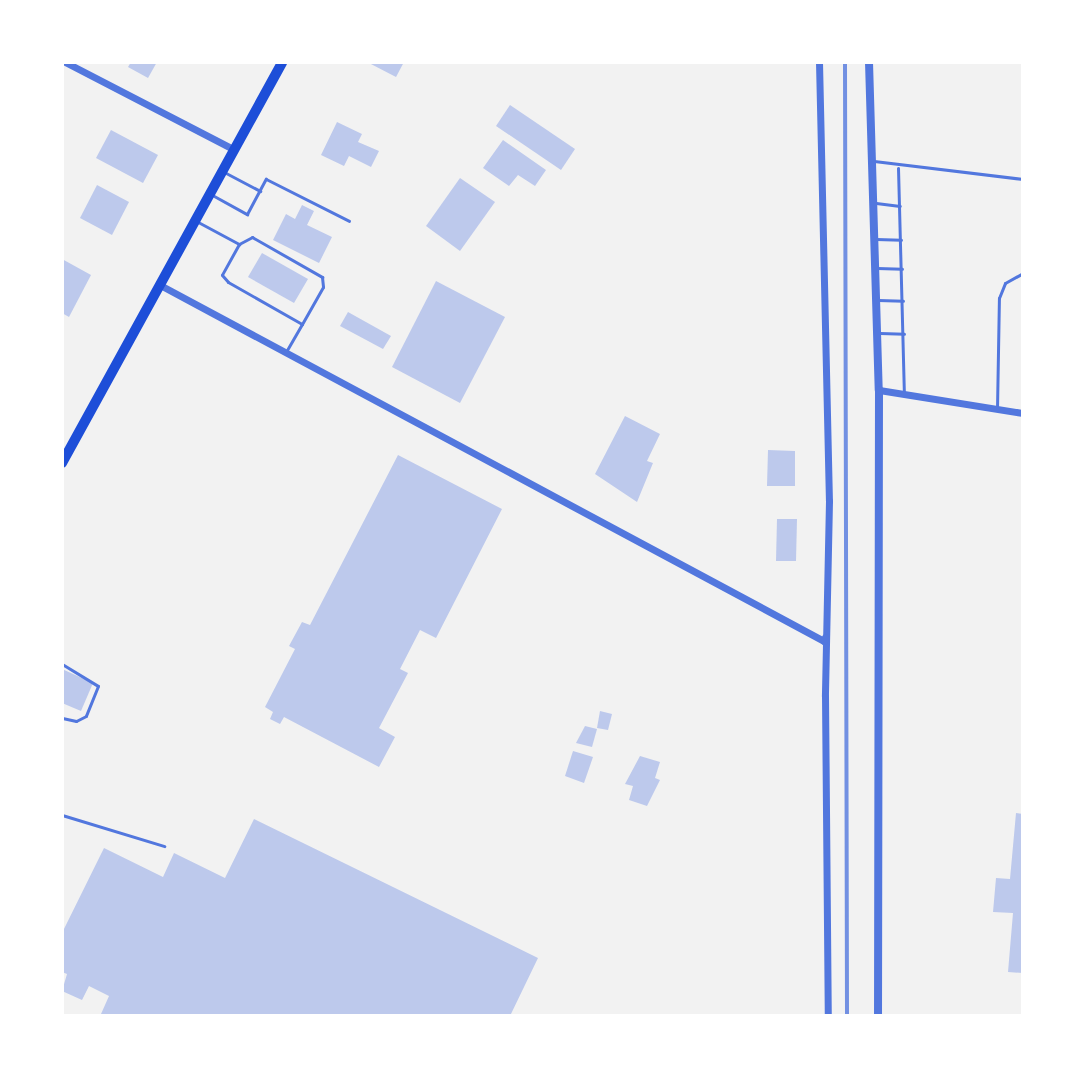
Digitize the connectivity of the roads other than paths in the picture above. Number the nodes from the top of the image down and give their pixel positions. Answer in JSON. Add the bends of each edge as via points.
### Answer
{"nodes":[{"id":1,"x":65,"y":62,"type":"edge"},
{"id":2,"x":282,"y":62,"type":"edge"},
{"id":3,"x":819,"y":62,"type":"edge"},
{"id":4,"x":869,"y":62,"type":"edge"},
{"id":5,"x":233,"y":149,"type":"junction"},
{"id":6,"x":870,"y":160,"type":"junction"},
{"id":7,"x":898,"y":168,"type":"junction"},
{"id":8,"x":221,"y":170,"type":"junction"},
{"id":9,"x":1023,"y":179,"type":"edge"},
{"id":10,"x":260,"y":191,"type":"junction"},
{"id":11,"x":209,"y":193,"type":"junction"},
{"id":12,"x":871,"y":203,"type":"junction"},
{"id":13,"x":900,"y":206,"type":"junction"},
{"id":14,"x":194,"y":220,"type":"junction"},
{"id":15,"x":349,"y":221,"type":"dead end"},
{"id":16,"x":872,"y":239,"type":"junction"},
{"id":17,"x":901,"y":240,"type":"junction"},
{"id":18,"x":239,"y":244,"type":"junction"},
{"id":19,"x":874,"y":268,"type":"junction"},
{"id":20,"x":902,"y":269,"type":"junction"},
{"id":21,"x":1023,"y":273,"type":"edge"},
{"id":22,"x":160,"y":285,"type":"junction"},
{"id":23,"x":875,"y":300,"type":"junction"},
{"id":24,"x":903,"y":301,"type":"junction"},
{"id":25,"x":302,"y":324,"type":"junction"},
{"id":26,"x":876,"y":332,"type":"junction"},
{"id":27,"x":904,"y":334,"type":"junction"},
{"id":28,"x":286,"y":353,"type":"junction"},
{"id":29,"x":879,"y":390,"type":"junction"},
{"id":30,"x":904,"y":394,"type":"junction"},
{"id":31,"x":997,"y":409,"type":"junction"},
{"id":32,"x":1023,"y":413,"type":"edge"},
{"id":33,"x":62,"y":463,"type":"edge"},
{"id":34,"x":825,"y":634,"type":"junction"},
{"id":35,"x":62,"y":664,"type":"edge"},
{"id":36,"x":62,"y":718,"type":"edge"},
{"id":37,"x":62,"y":815,"type":"edge"},
{"id":38,"x":164,"y":846,"type":"dead end"},
{"id":39,"x":828,"y":1016,"type":"edge"},
{"id":40,"x":878,"y":1016,"type":"edge"}],
"edges":[{"from":1,"to":5,"type":"street"},
{"from":2,"to":5,"type":"main road"},
{"from":3,"to":34,"type":"street","via":[[829,501]]},
{"from":4,"to":6,"type":"street"},
{"from":5,"to":8,"type":"main road"},
{"from":6,"to":7,"type":"lane"},
{"from":6,"to":12,"type":"street"},
{"from":7,"to":9,"type":"lane"},
{"from":7,"to":13,"type":"lane"},
{"from":8,"to":10,"type":"lane"},
{"from":8,"to":11,"type":"main road"},
{"from":10,"to":11,"type":"lane","via":[[247,214]]},
{"from":10,"to":15,"type":"lane","via":[[266,179]]},
{"from":11,"to":14,"type":"main road"},
{"from":12,"to":13,"type":"lane"},
{"from":12,"to":16,"type":"street"},
{"from":13,"to":17,"type":"lane"},
{"from":14,"to":18,"type":"lane"},
{"from":14,"to":22,"type":"main road"},
{"from":16,"to":17,"type":"lane"},
{"from":16,"to":19,"type":"street"},
{"from":17,"to":20,"type":"lane"},
{"from":18,"to":25,"type":"lane","via":[[222,275]]},
{"from":18,"to":25,"type":"lane","via":[[252,237],[322,277],[323,287]]},
{"from":19,"to":20,"type":"lane"},
{"from":19,"to":23,"type":"street"},
{"from":20,"to":24,"type":"lane"},
{"from":21,"to":31,"type":"lane","via":[[1005,283],[999,298]]},
{"from":22,"to":28,"type":"street"},
{"from":22,"to":33,"type":"main road"},
{"from":23,"to":24,"type":"lane"},
{"from":23,"to":26,"type":"street"},
{"from":24,"to":27,"type":"lane"},
{"from":25,"to":28,"type":"lane"},
{"from":26,"to":27,"type":"lane"},
{"from":26,"to":29,"type":"street"},
{"from":27,"to":30,"type":"lane"},
{"from":28,"to":34,"type":"street","via":[[824,641]]},
{"from":29,"to":30,"type":"street"},
{"from":29,"to":40,"type":"street"},
{"from":30,"to":31,"type":"street"},
{"from":31,"to":32,"type":"street"},
{"from":34,"to":39,"type":"street"},
{"from":35,"to":36,"type":"lane","via":[[98,686],[86,716],[76,721]]},
{"from":37,"to":38,"type":"lane"}]}
